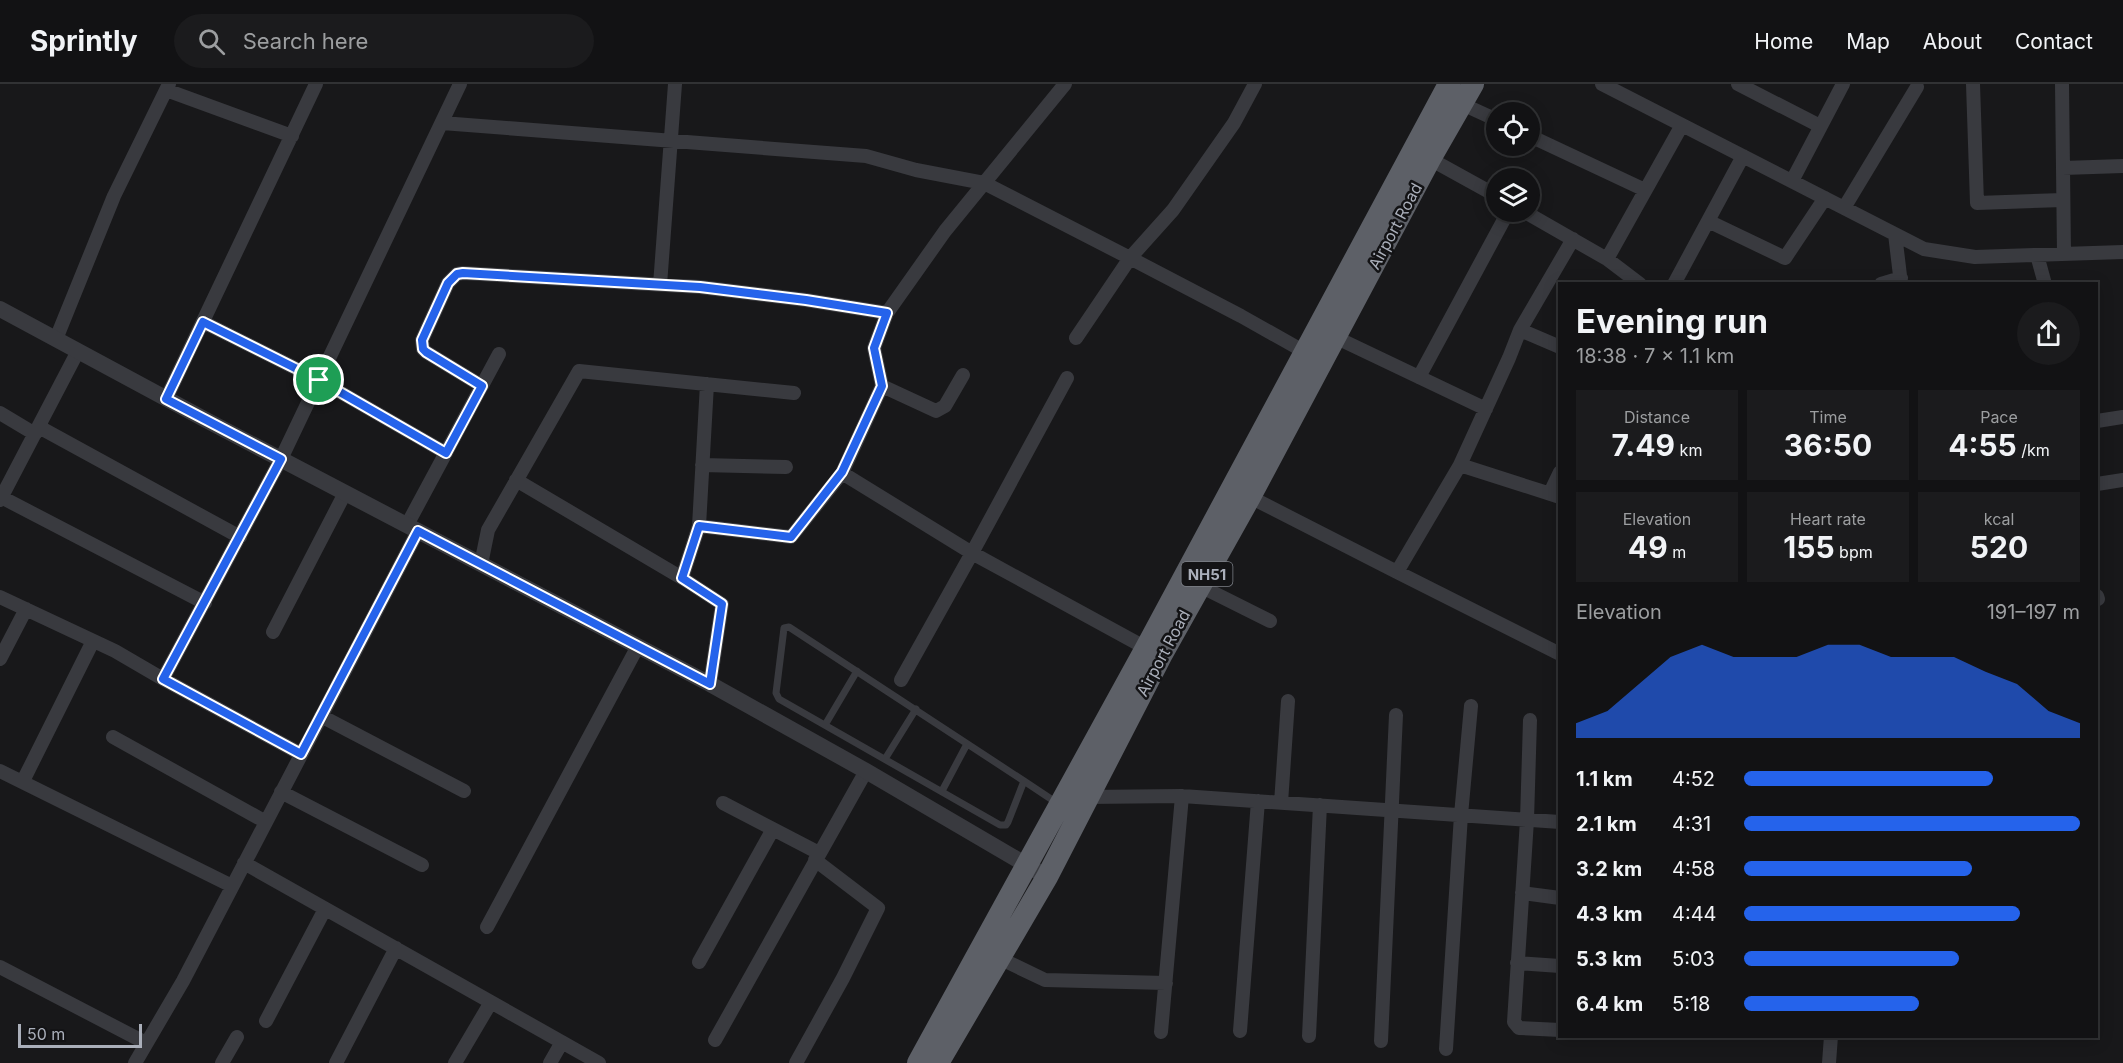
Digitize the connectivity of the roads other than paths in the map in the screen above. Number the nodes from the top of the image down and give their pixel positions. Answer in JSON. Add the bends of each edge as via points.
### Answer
{"nodes":[{"id":1,"x":316,"y":84,"type":"edge"},
{"id":2,"x":460,"y":84,"type":"edge"},
{"id":3,"x":675,"y":84,"type":"edge"},
{"id":4,"x":1065,"y":84,"type":"edge"},
{"id":5,"x":1255,"y":84,"type":"edge"},
{"id":6,"x":1449,"y":84,"type":"edge"},
{"id":7,"x":1473,"y":84,"type":"edge"},
{"id":8,"x":1602,"y":84,"type":"edge"},
{"id":9,"x":1738,"y":84,"type":"edge"},
{"id":10,"x":1843,"y":84,"type":"edge"},
{"id":11,"x":1973,"y":84,"type":"edge"},
{"id":12,"x":2062,"y":84,"type":"edge"},
{"id":13,"x":168,"y":87,"type":"edge"},
{"id":14,"x":1616,"y":87,"type":"edge"},
{"id":15,"x":1917,"y":87,"type":"dead end"},
{"id":16,"x":1462,"y":104,"type":"junction"},
{"id":17,"x":1486,"y":115,"type":"edge"},
{"id":18,"x":442,"y":123,"type":"junction"},
{"id":19,"x":1682,"y":125,"type":"junction"},
{"id":20,"x":1820,"y":126,"type":"junction"},
{"id":21,"x":292,"y":136,"type":"junction"},
{"id":22,"x":1540,"y":141,"type":"edge"},
{"id":23,"x":670,"y":142,"type":"junction"},
{"id":24,"x":1743,"y":156,"type":"junction"},
{"id":25,"x":1430,"y":159,"type":"junction"},
{"id":26,"x":2123,"y":166,"type":"edge"},
{"id":27,"x":2063,"y":168,"type":"junction"},
{"id":28,"x":1792,"y":181,"type":"junction"},
{"id":29,"x":984,"y":183,"type":"junction"},
{"id":30,"x":1486,"y":190,"type":"edge"},
{"id":31,"x":1645,"y":190,"type":"junction"},
{"id":32,"x":1825,"y":198,"type":"junction"},
{"id":33,"x":2064,"y":200,"type":"junction"},
{"id":34,"x":1844,"y":208,"type":"junction"},
{"id":35,"x":1540,"y":221,"type":"edge"},
{"id":36,"x":1708,"y":221,"type":"junction"},
{"id":37,"x":1503,"y":222,"type":"edge"},
{"id":38,"x":1894,"y":234,"type":"junction"},
{"id":39,"x":1573,"y":239,"type":"junction"},
{"id":40,"x":2123,"y":252,"type":"edge"},
{"id":41,"x":2064,"y":254,"type":"junction"},
{"id":42,"x":2037,"y":255,"type":"junction"},
{"id":43,"x":1130,"y":258,"type":"junction"},
{"id":44,"x":1607,"y":258,"type":"junction"},
{"id":45,"x":1901,"y":280,"type":"edge"},
{"id":46,"x":1637,"y":282,"type":"edge"},
{"id":47,"x":1675,"y":282,"type":"edge"},
{"id":48,"x":2044,"y":282,"type":"edge"},
{"id":49,"x":660,"y":285,"type":"junction"},
{"id":50,"x":0,"y":309,"type":"edge"},
{"id":51,"x":887,"y":313,"type":"junction"},
{"id":52,"x":203,"y":322,"type":"junction"},
{"id":53,"x":1520,"y":330,"type":"junction"},
{"id":54,"x":1076,"y":338,"type":"dead end"},
{"id":55,"x":1336,"y":338,"type":"junction"},
{"id":56,"x":56,"y":339,"type":"junction"},
{"id":57,"x":1558,"y":346,"type":"edge"},
{"id":58,"x":78,"y":351,"type":"junction"},
{"id":59,"x":1305,"y":352,"type":"junction"},
{"id":60,"x":499,"y":354,"type":"dead end"},
{"id":61,"x":963,"y":375,"type":"dead end"},
{"id":62,"x":1419,"y":377,"type":"junction"},
{"id":63,"x":1067,"y":378,"type":"dead end"},
{"id":64,"x":319,"y":380,"type":"junction"},
{"id":65,"x":707,"y":384,"type":"junction"},
{"id":66,"x":482,"y":386,"type":"junction"},
{"id":67,"x":882,"y":386,"type":"junction"},
{"id":68,"x":794,"y":393,"type":"dead end"},
{"id":69,"x":166,"y":399,"type":"junction"},
{"id":70,"x":1486,"y":409,"type":"junction"},
{"id":71,"x":0,"y":413,"type":"edge"},
{"id":72,"x":2123,"y":417,"type":"edge"},
{"id":73,"x":2098,"y":421,"type":"edge"},
{"id":74,"x":37,"y":430,"type":"junction"},
{"id":75,"x":446,"y":453,"type":"junction"},
{"id":76,"x":281,"y":459,"type":"junction"},
{"id":77,"x":702,"y":465,"type":"junction"},
{"id":78,"x":1460,"y":465,"type":"junction"},
{"id":79,"x":786,"y":468,"type":"dead end"},
{"id":80,"x":842,"y":472,"type":"junction"},
{"id":81,"x":516,"y":480,"type":"junction"},
{"id":82,"x":2123,"y":480,"type":"edge"},
{"id":83,"x":2098,"y":484,"type":"edge"},
{"id":84,"x":345,"y":493,"type":"junction"},
{"id":85,"x":1555,"y":495,"type":"edge"},
{"id":86,"x":1250,"y":497,"type":"junction"},
{"id":87,"x":1,"y":499,"type":"edge"},
{"id":88,"x":699,"y":526,"type":"junction"},
{"id":89,"x":412,"y":528,"type":"junction"},
{"id":90,"x":240,"y":537,"type":"junction"},
{"id":91,"x":972,"y":553,"type":"junction"},
{"id":92,"x":481,"y":564,"type":"junction"},
{"id":93,"x":1397,"y":572,"type":"junction"},
{"id":94,"x":682,"y":578,"type":"junction"},
{"id":95,"x":1200,"y":586,"type":"junction"},
{"id":96,"x":0,"y":597,"type":"edge"},
{"id":97,"x":205,"y":603,"type":"junction"},
{"id":98,"x":26,"y":609,"type":"junction"},
{"id":99,"x":1270,"y":621,"type":"dead end"},
{"id":100,"x":273,"y":632,"type":"dead end"},
{"id":101,"x":93,"y":641,"type":"junction"},
{"id":102,"x":638,"y":646,"type":"junction"},
{"id":103,"x":1146,"y":648,"type":"junction"},
{"id":104,"x":1558,"y":653,"type":"edge"},
{"id":105,"x":0,"y":658,"type":"edge"},
{"id":106,"x":857,"y":671,"type":"junction"},
{"id":107,"x":163,"y":679,"type":"junction"},
{"id":108,"x":901,"y":680,"type":"dead end"},
{"id":109,"x":710,"y":684,"type":"junction"},
{"id":110,"x":1288,"y":701,"type":"dead end"},
{"id":111,"x":1471,"y":706,"type":"dead end"},
{"id":112,"x":916,"y":709,"type":"junction"},
{"id":113,"x":1396,"y":715,"type":"dead end"},
{"id":114,"x":321,"y":716,"type":"junction"},
{"id":115,"x":1530,"y":720,"type":"dead end"},
{"id":116,"x":825,"y":725,"type":"junction"},
{"id":117,"x":113,"y":737,"type":"dead end"},
{"id":118,"x":967,"y":744,"type":"junction"},
{"id":119,"x":301,"y":754,"type":"junction"},
{"id":120,"x":885,"y":759,"type":"junction"},
{"id":121,"x":0,"y":771,"type":"edge"},
{"id":122,"x":866,"y":771,"type":"junction"},
{"id":123,"x":23,"y":781,"type":"junction"},
{"id":124,"x":1024,"y":781,"type":"junction"},
{"id":125,"x":464,"y":791,"type":"dead end"},
{"id":126,"x":281,"y":792,"type":"junction"},
{"id":127,"x":942,"y":792,"type":"junction"},
{"id":128,"x":1182,"y":796,"type":"junction"},
{"id":129,"x":1087,"y":797,"type":"junction"},
{"id":130,"x":1258,"y":801,"type":"junction"},
{"id":131,"x":1281,"y":802,"type":"junction"},
{"id":132,"x":723,"y":803,"type":"dead end"},
{"id":133,"x":1059,"y":805,"type":"junction"},
{"id":134,"x":1320,"y":805,"type":"junction"},
{"id":135,"x":1392,"y":810,"type":"junction"},
{"id":136,"x":1461,"y":815,"type":"junction"},
{"id":137,"x":1527,"y":820,"type":"junction"},
{"id":138,"x":266,"y":822,"type":"junction"},
{"id":139,"x":1558,"y":822,"type":"edge"},
{"id":140,"x":773,"y":829,"type":"junction"},
{"id":141,"x":817,"y":857,"type":"junction"},
{"id":142,"x":244,"y":863,"type":"junction"},
{"id":143,"x":422,"y":865,"type":"dead end"},
{"id":144,"x":1025,"y":865,"type":"junction"},
{"id":145,"x":1047,"y":877,"type":"junction"},
{"id":146,"x":232,"y":886,"type":"junction"},
{"id":147,"x":1522,"y":893,"type":"junction"},
{"id":148,"x":1558,"y":898,"type":"edge"},
{"id":149,"x":326,"y":909,"type":"junction"},
{"id":150,"x":487,"y":927,"type":"dead end"},
{"id":151,"x":396,"y":948,"type":"junction"},
{"id":152,"x":999,"y":958,"type":"junction"},
{"id":153,"x":699,"y":962,"type":"dead end"},
{"id":154,"x":1517,"y":963,"type":"junction"},
{"id":155,"x":1558,"y":966,"type":"edge"},
{"id":156,"x":0,"y":967,"type":"edge"},
{"id":157,"x":1166,"y":983,"type":"junction"},
{"id":158,"x":490,"y":1002,"type":"junction"},
{"id":159,"x":266,"y":1021,"type":"dead end"},
{"id":160,"x":1558,"y":1030,"type":"edge"},
{"id":161,"x":1240,"y":1031,"type":"dead end"},
{"id":162,"x":1161,"y":1032,"type":"dead end"},
{"id":163,"x":1308,"y":1036,"type":"dead end"},
{"id":164,"x":237,"y":1037,"type":"dead end"},
{"id":165,"x":1831,"y":1038,"type":"edge"},
{"id":166,"x":715,"y":1040,"type":"dead end"},
{"id":167,"x":1382,"y":1041,"type":"dead end"},
{"id":168,"x":562,"y":1042,"type":"junction"},
{"id":169,"x":146,"y":1043,"type":"junction"},
{"id":170,"x":1446,"y":1049,"type":"dead end"},
{"id":171,"x":135,"y":1063,"type":"edge"},
{"id":172,"x":222,"y":1063,"type":"edge"},
{"id":173,"x":336,"y":1063,"type":"edge"},
{"id":174,"x":455,"y":1063,"type":"edge"},
{"id":175,"x":550,"y":1063,"type":"edge"},
{"id":176,"x":598,"y":1063,"type":"edge"},
{"id":177,"x":796,"y":1063,"type":"edge"},
{"id":178,"x":918,"y":1063,"type":"edge"},
{"id":179,"x":938,"y":1063,"type":"edge"},
{"id":180,"x":1829,"y":1063,"type":"edge"}],
"edges":[{"from":1,"to":21,"type":"street"},
{"from":2,"to":18,"type":"street"},
{"from":3,"to":23,"type":"street"},
{"from":4,"to":29,"type":"street"},
{"from":5,"to":43,"type":"street","via":[[1234,123],[1173,210]]},
{"from":6,"to":59,"type":"highway","name":"Airport Road","number":"NH51"},
{"from":7,"to":16,"type":"highway","name":"Airport Road","number":"NH51"},
{"from":8,"to":14,"type":"street"},
{"from":9,"to":20,"type":"street"},
{"from":10,"to":20,"type":"street"},
{"from":11,"to":33,"type":"street","via":[[1977,203]]},
{"from":12,"to":27,"type":"street"},
{"from":13,"to":21,"type":"street"},
{"from":13,"to":56,"type":"street","via":[[114,196]]},
{"from":14,"to":19,"type":"street"},
{"from":15,"to":34,"type":"street"},
{"from":16,"to":17,"type":"street"},
{"from":16,"to":25,"type":"highway","name":"Airport Road","number":"NH51"},
{"from":18,"to":23,"type":"street"},
{"from":18,"to":64,"type":"street"},
{"from":19,"to":24,"type":"street"},
{"from":19,"to":31,"type":"street"},
{"from":20,"to":28,"type":"street"},
{"from":21,"to":52,"type":"street"},
{"from":22,"to":31,"type":"street"},
{"from":23,"to":29,"type":"street","via":[[866,156]]},
{"from":23,"to":49,"type":"street"},
{"from":24,"to":28,"type":"street"},
{"from":24,"to":36,"type":"street"},
{"from":25,"to":30,"type":"street"},
{"from":25,"to":55,"type":"highway","name":"Airport Road","number":"NH51"},
{"from":26,"to":27,"type":"street"},
{"from":27,"to":33,"type":"street"},
{"from":28,"to":32,"type":"street"},
{"from":29,"to":43,"type":"street"},
{"from":29,"to":51,"type":"street"},
{"from":31,"to":44,"type":"street"},
{"from":32,"to":34,"type":"street"},
{"from":32,"to":36,"type":"street","via":[[1785,258]]},
{"from":33,"to":41,"type":"street"},
{"from":34,"to":38,"type":"street"},
{"from":35,"to":39,"type":"street"},
{"from":36,"to":47,"type":"street"},
{"from":37,"to":62,"type":"street"},
{"from":38,"to":42,"type":"street","via":[[1924,249],[1975,257]]},
{"from":38,"to":45,"type":"street"},
{"from":39,"to":44,"type":"street"},
{"from":39,"to":53,"type":"street"},
{"from":40,"to":41,"type":"street"},
{"from":41,"to":42,"type":"street"},
{"from":42,"to":48,"type":"street"},
{"from":43,"to":54,"type":"street"},
{"from":43,"to":59,"type":"street"},
{"from":44,"to":46,"type":"street"},
{"from":49,"to":51,"type":"street"},
{"from":49,"to":66,"type":"street","via":[[457,274],[448,283],[422,340],[423,349]]},
{"from":50,"to":56,"type":"street"},
{"from":51,"to":67,"type":"street","via":[[874,348]]},
{"from":52,"to":64,"type":"street"},
{"from":52,"to":69,"type":"street"},
{"from":53,"to":57,"type":"street"},
{"from":53,"to":70,"type":"street"},
{"from":55,"to":62,"type":"street"},
{"from":55,"to":86,"type":"highway","name":"Airport Road","number":"NH51"},
{"from":56,"to":58,"type":"street"},
{"from":58,"to":69,"type":"street"},
{"from":58,"to":74,"type":"street"},
{"from":59,"to":103,"type":"highway","name":"Airport Road","number":"NH51"},
{"from":60,"to":66,"type":"street"},
{"from":61,"to":67,"type":"street","via":[[945,406],[936,411]]},
{"from":62,"to":70,"type":"street"},
{"from":63,"to":91,"type":"street"},
{"from":64,"to":75,"type":"street"},
{"from":64,"to":76,"type":"street"},
{"from":65,"to":68,"type":"street"},
{"from":65,"to":77,"type":"street"},
{"from":65,"to":81,"type":"street","via":[[579,371]]},
{"from":66,"to":75,"type":"street"},
{"from":67,"to":80,"type":"street"},
{"from":69,"to":76,"type":"street"},
{"from":70,"to":78,"type":"street"},
{"from":71,"to":74,"type":"street"},
{"from":72,"to":73,"type":"street"},
{"from":74,"to":87,"type":"street"},
{"from":74,"to":90,"type":"street"},
{"from":75,"to":89,"type":"street"},
{"from":76,"to":84,"type":"street"},
{"from":76,"to":90,"type":"street"},
{"from":77,"to":79,"type":"street"},
{"from":77,"to":88,"type":"street"},
{"from":78,"to":85,"type":"street"},
{"from":78,"to":93,"type":"street"},
{"from":80,"to":88,"type":"street","via":[[791,537]]},
{"from":80,"to":91,"type":"street"},
{"from":81,"to":92,"type":"street","via":[[488,530]]},
{"from":81,"to":94,"type":"street"},
{"from":82,"to":83,"type":"street"},
{"from":84,"to":89,"type":"street"},
{"from":84,"to":100,"type":"street"},
{"from":86,"to":93,"type":"street"},
{"from":86,"to":95,"type":"highway","name":"Airport Road","number":"NH51"},
{"from":87,"to":97,"type":"street"},
{"from":88,"to":94,"type":"street"},
{"from":89,"to":92,"type":"street"},
{"from":89,"to":114,"type":"street"},
{"from":90,"to":97,"type":"street"},
{"from":91,"to":103,"type":"street"},
{"from":91,"to":108,"type":"street"},
{"from":92,"to":102,"type":"street"},
{"from":93,"to":104,"type":"street"},
{"from":94,"to":109,"type":"street","via":[[722,604]]},
{"from":95,"to":99,"type":"street"},
{"from":95,"to":129,"type":"highway","name":"Airport Road","number":"NH51"},
{"from":96,"to":98,"type":"street"},
{"from":97,"to":107,"type":"street"},
{"from":98,"to":101,"type":"street"},
{"from":98,"to":105,"type":"street"},
{"from":101,"to":107,"type":"street"},
{"from":101,"to":123,"type":"street"},
{"from":102,"to":109,"type":"street"},
{"from":102,"to":150,"type":"street"},
{"from":103,"to":133,"type":"highway","name":"Airport Road","number":"NH51"},
{"from":106,"to":112,"type":"lane"},
{"from":106,"to":116,"type":"lane"},
{"from":106,"to":116,"type":"lane","via":[[789,627],[784,628],[777,696]]},
{"from":107,"to":119,"type":"street"},
{"from":109,"to":122,"type":"street"},
{"from":110,"to":131,"type":"street"},
{"from":111,"to":136,"type":"street"},
{"from":112,"to":118,"type":"lane"},
{"from":112,"to":120,"type":"lane"},
{"from":113,"to":135,"type":"street"},
{"from":114,"to":119,"type":"street"},
{"from":114,"to":125,"type":"street"},
{"from":115,"to":137,"type":"street"},
{"from":116,"to":120,"type":"lane"},
{"from":117,"to":138,"type":"street"},
{"from":118,"to":124,"type":"lane"},
{"from":118,"to":127,"type":"lane"},
{"from":119,"to":126,"type":"street"},
{"from":120,"to":127,"type":"lane"},
{"from":121,"to":123,"type":"street"},
{"from":122,"to":141,"type":"street"},
{"from":122,"to":144,"type":"street"},
{"from":123,"to":146,"type":"street"},
{"from":124,"to":127,"type":"lane","via":[[1003,826]]},
{"from":124,"to":133,"type":"lane"},
{"from":126,"to":138,"type":"street"},
{"from":126,"to":143,"type":"street"},
{"from":128,"to":129,"type":"street"},
{"from":128,"to":130,"type":"street"},
{"from":128,"to":157,"type":"street"},
{"from":129,"to":145,"type":"highway","name":"Airport Road","number":"NH51"},
{"from":130,"to":131,"type":"street"},
{"from":130,"to":161,"type":"street"},
{"from":131,"to":134,"type":"street"},
{"from":132,"to":140,"type":"street"},
{"from":133,"to":144,"type":"highway","name":"Airport Road","number":"NH51"},
{"from":134,"to":135,"type":"street"},
{"from":134,"to":163,"type":"street"},
{"from":135,"to":136,"type":"street"},
{"from":135,"to":167,"type":"street"},
{"from":136,"to":137,"type":"street"},
{"from":136,"to":170,"type":"street"},
{"from":137,"to":139,"type":"street"},
{"from":137,"to":147,"type":"street"},
{"from":138,"to":142,"type":"street"},
{"from":140,"to":141,"type":"street"},
{"from":140,"to":153,"type":"street"},
{"from":141,"to":166,"type":"street"},
{"from":141,"to":177,"type":"street","via":[[878,908]]},
{"from":142,"to":146,"type":"street"},
{"from":142,"to":149,"type":"street"},
{"from":144,"to":145,"type":"street"},
{"from":144,"to":178,"type":"highway","name":"Airport Road","number":"NH51"},
{"from":145,"to":152,"type":"highway","name":"Airport Road","number":"NH51"},
{"from":146,"to":169,"type":"street"},
{"from":147,"to":148,"type":"street"},
{"from":147,"to":154,"type":"street"},
{"from":149,"to":151,"type":"street"},
{"from":149,"to":159,"type":"street"},
{"from":151,"to":158,"type":"street"},
{"from":151,"to":173,"type":"street"},
{"from":152,"to":157,"type":"street","via":[[1045,980]]},
{"from":152,"to":179,"type":"highway","name":"Airport Road","number":"NH51"},
{"from":154,"to":155,"type":"street"},
{"from":154,"to":160,"type":"street","via":[[1514,1022],[1519,1028]]},
{"from":156,"to":169,"type":"street"},
{"from":157,"to":162,"type":"street"},
{"from":158,"to":168,"type":"street"},
{"from":158,"to":174,"type":"street"},
{"from":164,"to":172,"type":"street"},
{"from":165,"to":180,"type":"street"},
{"from":168,"to":175,"type":"street"},
{"from":168,"to":176,"type":"street"},
{"from":169,"to":171,"type":"street"}]}
